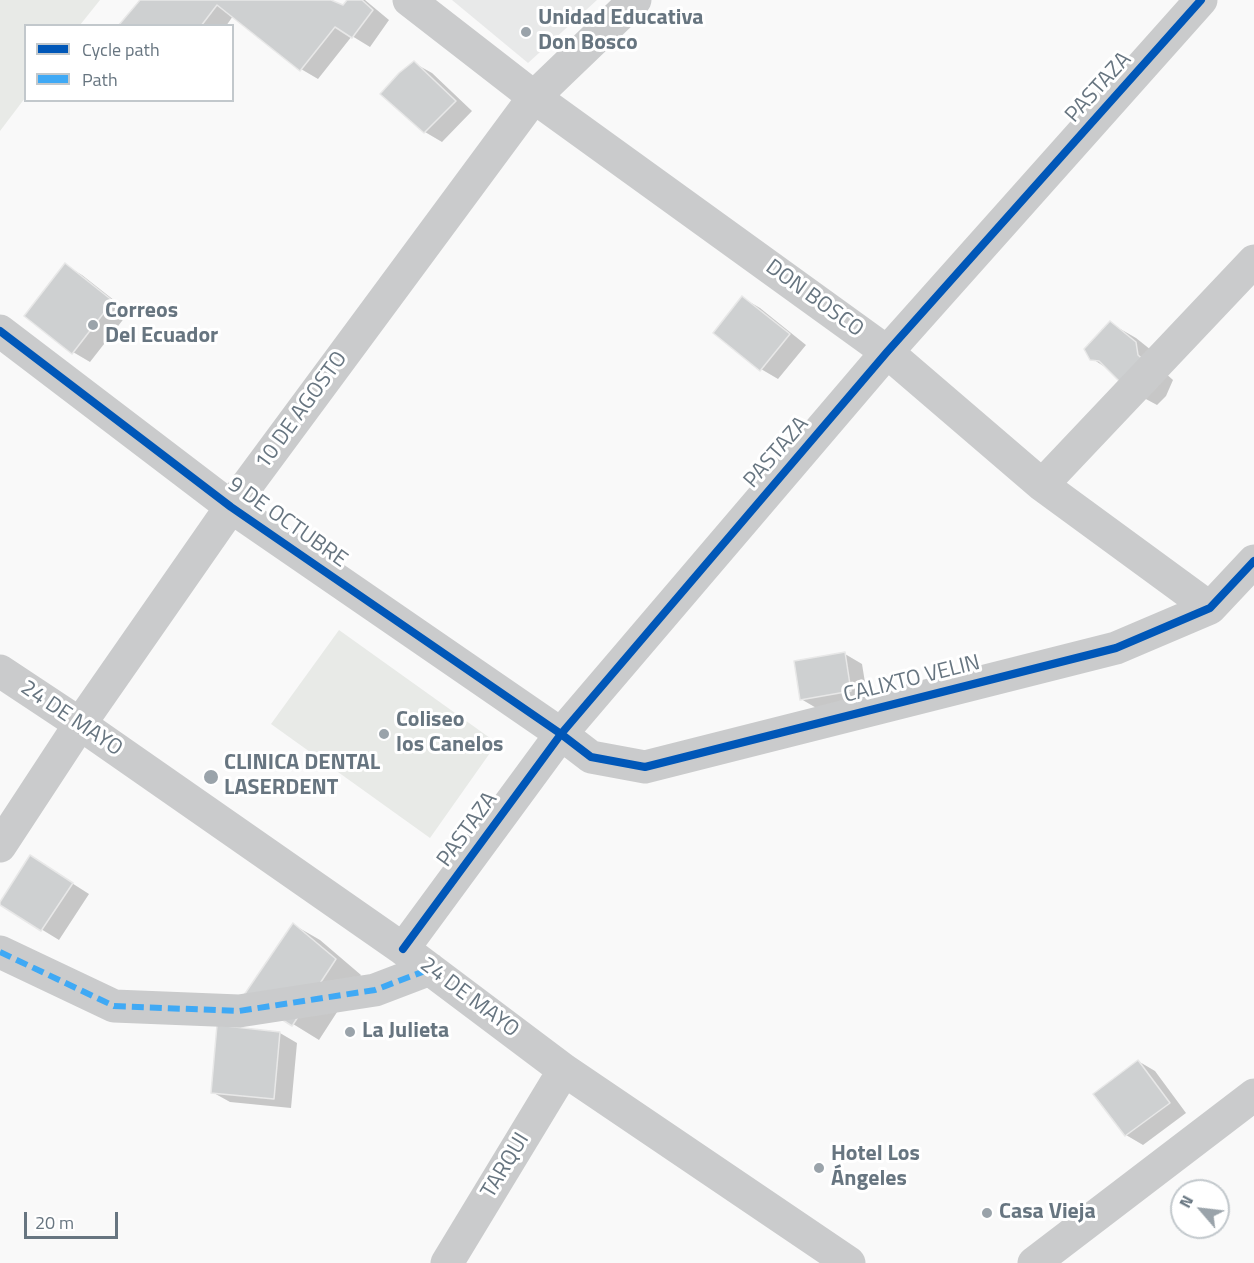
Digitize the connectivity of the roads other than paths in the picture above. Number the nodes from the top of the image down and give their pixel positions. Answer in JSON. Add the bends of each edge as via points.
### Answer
{"nodes":[{"id":1,"x":409,"y":0,"type":"edge"},
{"id":2,"x":635,"y":0,"type":"edge"},
{"id":3,"x":1202,"y":0,"type":"edge"},
{"id":4,"x":534,"y":97,"type":"junction"},
{"id":5,"x":1254,"y":261,"type":"edge"},
{"id":6,"x":0,"y":331,"type":"edge"},
{"id":7,"x":887,"y":352,"type":"junction"},
{"id":8,"x":1042,"y":485,"type":"junction"},
{"id":9,"x":231,"y":507,"type":"junction"},
{"id":10,"x":1254,"y":561,"type":"edge"},
{"id":11,"x":1210,"y":608,"type":"junction"},
{"id":12,"x":0,"y":671,"type":"edge"},
{"id":13,"x":80,"y":724,"type":"junction"},
{"id":14,"x":561,"y":734,"type":"junction"},
{"id":15,"x":0,"y":846,"type":"edge"},
{"id":16,"x":404,"y":949,"type":"junction"},
{"id":17,"x":0,"y":952,"type":"edge"},
{"id":18,"x":430,"y":969,"type":"junction"},
{"id":19,"x":564,"y":1070,"type":"junction"},
{"id":20,"x":1254,"y":1095,"type":"edge"},
{"id":21,"x":447,"y":1263,"type":"edge"},
{"id":22,"x":849,"y":1263,"type":"edge"},
{"id":23,"x":1034,"y":1263,"type":"edge"}],
"edges":[{"from":1,"to":4,"type":"street","name":"DON BOSCO"},
{"from":2,"to":4,"type":"street","name":"10 DE AGOSTO"},
{"from":3,"to":7,"type":"street","name":"PASTAZA"},
{"from":4,"to":7,"type":"street","name":"DON BOSCO"},
{"from":4,"to":9,"type":"street","name":"10 DE AGOSTO"},
{"from":5,"to":8,"type":"street"},
{"from":6,"to":9,"type":"street","name":"9 DE OCTUBRE"},
{"from":7,"to":8,"type":"street","name":"DON BOSCO"},
{"from":7,"to":14,"type":"street","name":"PASTAZA"},
{"from":8,"to":11,"type":"street","name":"DON BOSCO"},
{"from":9,"to":13,"type":"street","name":"10 DE AGOSTO"},
{"from":9,"to":14,"type":"street","name":"9 DE OCTUBRE"},
{"from":10,"to":11,"type":"street","name":"CALIXTO VELIN"},
{"from":11,"to":14,"type":"street","name":"CALIXTO VELIN","via":[[1116,648],[645,766],[591,757]]},
{"from":12,"to":13,"type":"street","name":"24 DE MAYO"},
{"from":13,"to":15,"type":"street","name":"10 DE AGOSTO"},
{"from":13,"to":16,"type":"street","name":"24 DE MAYO"},
{"from":14,"to":16,"type":"street","name":"PASTAZA"},
{"from":16,"to":18,"type":"street","name":"24 DE MAYO"},
{"from":17,"to":18,"type":"street","via":[[114,1006],[239,1011],[375,990]]},
{"from":18,"to":19,"type":"street","name":"24 DE MAYO"},
{"from":19,"to":21,"type":"street","name":"TARQUI"},
{"from":19,"to":22,"type":"street","name":"24 DE MAYO"},
{"from":20,"to":23,"type":"street"}]}
